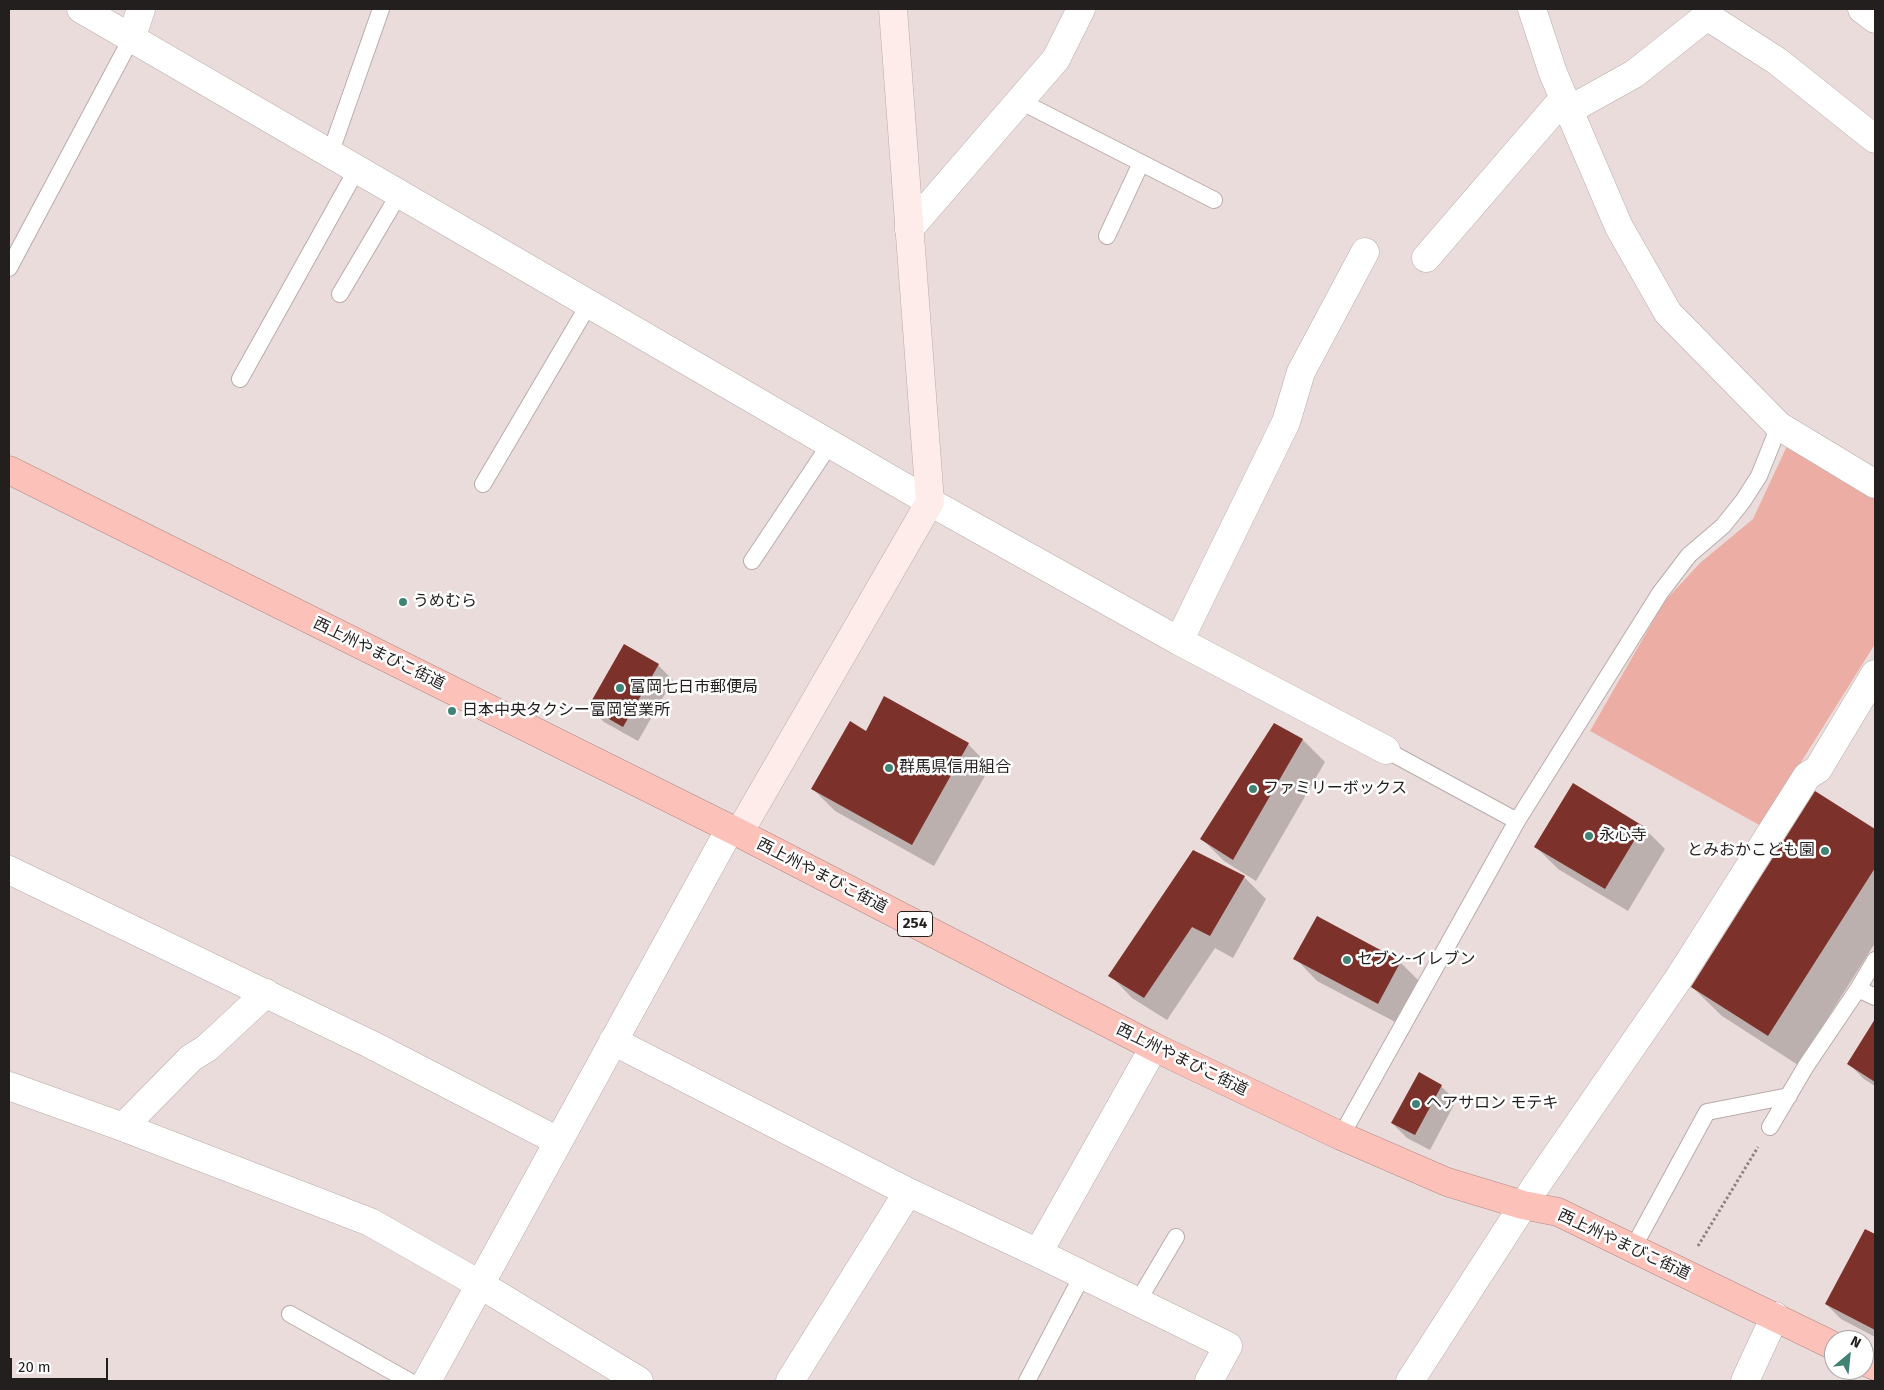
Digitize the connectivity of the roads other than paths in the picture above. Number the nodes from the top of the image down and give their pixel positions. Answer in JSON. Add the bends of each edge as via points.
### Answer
{"nodes":[{"id":1,"x":81,"y":9,"type":"edge"},
{"id":2,"x":141,"y":9,"type":"edge"},
{"id":3,"x":380,"y":9,"type":"edge"},
{"id":4,"x":893,"y":9,"type":"edge"},
{"id":5,"x":1081,"y":9,"type":"edge"},
{"id":6,"x":1532,"y":9,"type":"edge"},
{"id":7,"x":1862,"y":9,"type":"edge"},
{"id":8,"x":1875,"y":19,"type":"edge"},
{"id":9,"x":131,"y":39,"type":"junction"},
{"id":10,"x":1020,"y":101,"type":"junction"},
{"id":11,"x":1567,"y":104,"type":"junction"},
{"id":12,"x":1875,"y":139,"type":"edge"},
{"id":13,"x":330,"y":154,"type":"junction"},
{"id":14,"x":1141,"y":163,"type":"junction"},
{"id":15,"x":357,"y":169,"type":"junction"},
{"id":16,"x":398,"y":194,"type":"junction"},
{"id":17,"x":1214,"y":200,"type":"dead end"},
{"id":18,"x":909,"y":229,"type":"junction"},
{"id":19,"x":1108,"y":236,"type":"dead end"},
{"id":20,"x":1365,"y":252,"type":"dead end"},
{"id":21,"x":1426,"y":258,"type":"dead end"},
{"id":22,"x":9,"y":268,"type":"edge"},
{"id":23,"x":340,"y":294,"type":"dead end"},
{"id":24,"x":589,"y":304,"type":"junction"},
{"id":25,"x":240,"y":379,"type":"dead end"},
{"id":26,"x":1779,"y":426,"type":"junction"},
{"id":27,"x":830,"y":444,"type":"junction"},
{"id":28,"x":9,"y":470,"type":"edge"},
{"id":29,"x":483,"y":484,"type":"dead end"},
{"id":30,"x":1875,"y":484,"type":"edge"},
{"id":31,"x":930,"y":502,"type":"junction"},
{"id":32,"x":752,"y":560,"type":"dead end"},
{"id":33,"x":1178,"y":641,"type":"junction"},
{"id":34,"x":1875,"y":674,"type":"edge"},
{"id":35,"x":1386,"y":750,"type":"joint"},
{"id":36,"x":1517,"y":821,"type":"junction"},
{"id":37,"x":734,"y":831,"type":"junction"},
{"id":38,"x":9,"y":870,"type":"edge"},
{"id":39,"x":1875,"y":960,"type":"edge"},
{"id":40,"x":1858,"y":989,"type":"junction"},
{"id":41,"x":266,"y":993,"type":"junction"},
{"id":42,"x":1875,"y":997,"type":"edge"},
{"id":43,"x":613,"y":1041,"type":"junction"},
{"id":44,"x":1154,"y":1047,"type":"junction"},
{"id":45,"x":9,"y":1086,"type":"edge"},
{"id":46,"x":1789,"y":1096,"type":"junction"},
{"id":47,"x":1770,"y":1127,"type":"road end"},
{"id":48,"x":123,"y":1128,"type":"junction"},
{"id":49,"x":1341,"y":1136,"type":"junction"},
{"id":50,"x":558,"y":1141,"type":"junction"},
{"id":51,"x":908,"y":1192,"type":"junction"},
{"id":52,"x":1523,"y":1205,"type":"junction"},
{"id":53,"x":1176,"y":1237,"type":"dead end"},
{"id":54,"x":1633,"y":1248,"type":"junction"},
{"id":55,"x":1038,"y":1253,"type":"junction"},
{"id":56,"x":1083,"y":1274,"type":"junction"},
{"id":57,"x":481,"y":1285,"type":"junction"},
{"id":58,"x":1138,"y":1301,"type":"junction"},
{"id":59,"x":290,"y":1314,"type":"dead end"},
{"id":60,"x":1775,"y":1316,"type":"junction"},
{"id":61,"x":1824,"y":1341,"type":"edge"},
{"id":62,"x":409,"y":1381,"type":"edge"},
{"id":63,"x":427,"y":1381,"type":"edge"},
{"id":64,"x":639,"y":1381,"type":"edge"},
{"id":65,"x":790,"y":1381,"type":"edge"},
{"id":66,"x":1027,"y":1381,"type":"edge"},
{"id":67,"x":1209,"y":1381,"type":"edge"},
{"id":68,"x":1410,"y":1381,"type":"edge"},
{"id":69,"x":1745,"y":1381,"type":"edge"}],
"edges":[{"from":1,"to":9,"type":"street"},
{"from":2,"to":9,"type":"street"},
{"from":3,"to":13,"type":"lane"},
{"from":4,"to":18,"type":"street"},
{"from":5,"to":10,"type":"street","via":[[1056,59]]},
{"from":6,"to":11,"type":"street"},
{"from":7,"to":8,"type":"street"},
{"from":9,"to":13,"type":"street"},
{"from":9,"to":22,"type":"lane"},
{"from":10,"to":14,"type":"lane"},
{"from":10,"to":18,"type":"street"},
{"from":11,"to":12,"type":"street","via":[[1634,74],[1707,16],[1777,61]]},
{"from":11,"to":21,"type":"street"},
{"from":11,"to":26,"type":"street","via":[[1619,227],[1668,313]]},
{"from":13,"to":15,"type":"street"},
{"from":14,"to":17,"type":"lane"},
{"from":14,"to":19,"type":"lane"},
{"from":15,"to":16,"type":"street"},
{"from":15,"to":25,"type":"lane"},
{"from":16,"to":23,"type":"lane"},
{"from":16,"to":24,"type":"street"},
{"from":18,"to":31,"type":"street"},
{"from":20,"to":33,"type":"street","via":[[1301,372],[1286,422]]},
{"from":24,"to":27,"type":"street"},
{"from":24,"to":29,"type":"lane"},
{"from":26,"to":30,"type":"street"},
{"from":26,"to":36,"type":"lane","via":[[1759,476],[1743,501],[1723,526],[1689,555],[1660,593]]},
{"from":27,"to":31,"type":"street"},
{"from":27,"to":32,"type":"lane"},
{"from":28,"to":37,"type":"highway","name":"西上州やまびこ街道","number":"254"},
{"from":31,"to":33,"type":"street"},
{"from":31,"to":37,"type":"street"},
{"from":33,"to":35,"type":"street"},
{"from":34,"to":52,"type":"street","via":[[1818,769],[1807,776],[1677,981]]},
{"from":35,"to":36,"type":"lane"},
{"from":36,"to":49,"type":"lane"},
{"from":37,"to":43,"type":"street"},
{"from":37,"to":44,"type":"highway","name":"西上州やまびこ街道","number":"254"},
{"from":38,"to":41,"type":"street"},
{"from":39,"to":40,"type":"lane"},
{"from":40,"to":42,"type":"lane"},
{"from":40,"to":46,"type":"lane"},
{"from":41,"to":48,"type":"street","via":[[208,1048],[191,1058]]},
{"from":41,"to":50,"type":"street"},
{"from":43,"to":50,"type":"street"},
{"from":43,"to":51,"type":"street"},
{"from":44,"to":49,"type":"highway","name":"西上州やまびこ街道","number":"254"},
{"from":44,"to":55,"type":"street"},
{"from":45,"to":48,"type":"street"},
{"from":46,"to":47,"type":"lane"},
{"from":46,"to":54,"type":"lane","via":[[1707,1112]]},
{"from":48,"to":57,"type":"street","via":[[370,1222]]},
{"from":49,"to":52,"type":"highway","name":"西上州やまびこ街道","number":"254","via":[[1447,1182]]},
{"from":50,"to":57,"type":"street"},
{"from":51,"to":55,"type":"street"},
{"from":51,"to":65,"type":"street"},
{"from":52,"to":54,"type":"highway","name":"西上州やまびこ街道","number":"254","via":[[1558,1212]]},
{"from":52,"to":68,"type":"street"},
{"from":53,"to":58,"type":"lane"},
{"from":54,"to":60,"type":"highway","name":"西上州やまびこ街道","number":"254"},
{"from":55,"to":56,"type":"street"},
{"from":56,"to":58,"type":"street"},
{"from":56,"to":66,"type":"lane"},
{"from":57,"to":63,"type":"street"},
{"from":57,"to":64,"type":"street"},
{"from":58,"to":67,"type":"street","via":[[1228,1346]]},
{"from":59,"to":62,"type":"lane"},
{"from":60,"to":61,"type":"highway","name":"西上州やまびこ街道","number":"254"},
{"from":60,"to":69,"type":"street"}]}
